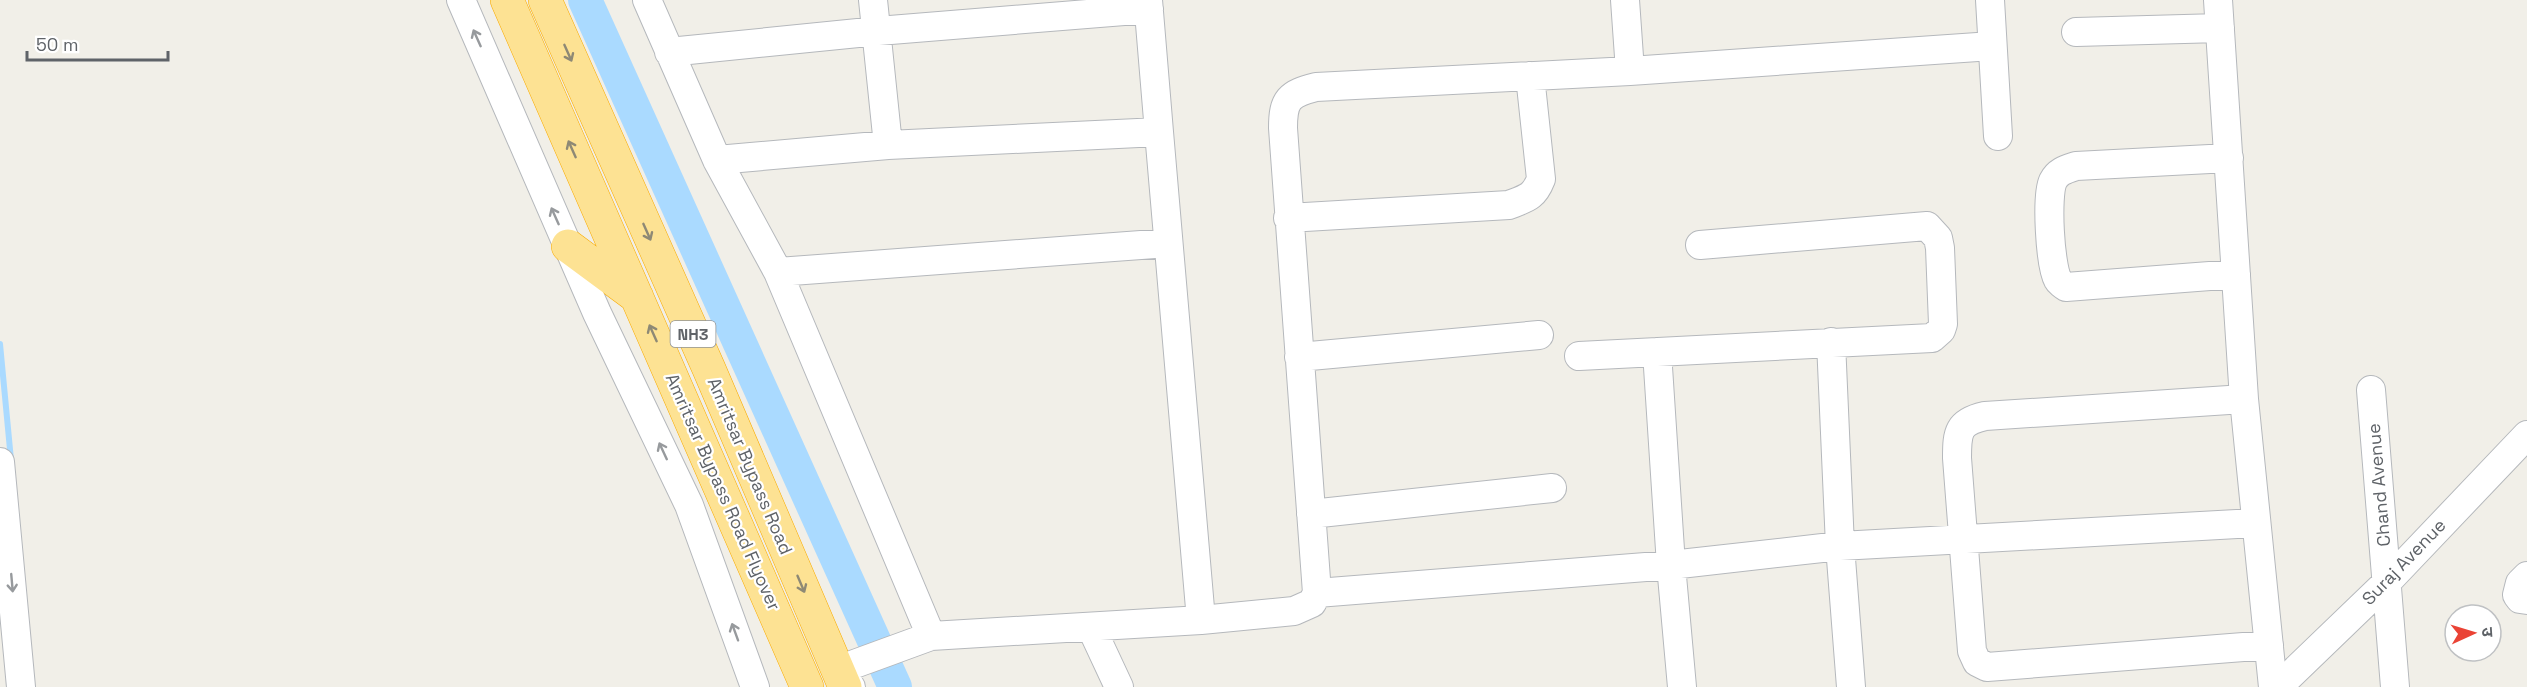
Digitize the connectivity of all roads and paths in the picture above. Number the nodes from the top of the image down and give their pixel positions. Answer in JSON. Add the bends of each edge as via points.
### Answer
{"nodes":[{"id":1,"x":461,"y":0,"type":"edge"},
{"id":2,"x":507,"y":0,"type":"edge"},
{"id":3,"x":545,"y":0,"type":"edge"},
{"id":4,"x":647,"y":0,"type":"edge"},
{"id":5,"x":873,"y":0,"type":"edge"},
{"id":6,"x":1625,"y":0,"type":"edge"},
{"id":7,"x":1990,"y":0,"type":"edge"},
{"id":8,"x":1148,"y":4,"type":"edge"},
{"id":9,"x":2219,"y":14,"type":"edge"},
{"id":10,"x":878,"y":31,"type":"junction"},
{"id":11,"x":2076,"y":32,"type":"dead end"},
{"id":12,"x":1992,"y":46,"type":"junction"},
{"id":13,"x":669,"y":52,"type":"junction"},
{"id":14,"x":1630,"y":71,"type":"junction"},
{"id":15,"x":1530,"y":76,"type":"junction"},
{"id":16,"x":1159,"y":132,"type":"junction"},
{"id":17,"x":1998,"y":136,"type":"dead end"},
{"id":18,"x":888,"y":145,"type":"junction"},
{"id":19,"x":2229,"y":158,"type":"junction"},
{"id":20,"x":717,"y":160,"type":"junction"},
{"id":21,"x":1288,"y":218,"type":"junction"},
{"id":22,"x":1168,"y":243,"type":"junction"},
{"id":23,"x":1700,"y":245,"type":"dead end"},
{"id":24,"x":568,"y":246,"type":"junction"},
{"id":25,"x":778,"y":272,"type":"junction"},
{"id":26,"x":2236,"y":274,"type":"junction"},
{"id":27,"x":638,"y":298,"type":"junction"},
{"id":28,"x":1539,"y":335,"type":"dead end"},
{"id":29,"x":1830,"y":342,"type":"junction"},
{"id":30,"x":1657,"y":352,"type":"junction"},
{"id":31,"x":1578,"y":356,"type":"dead end"},
{"id":32,"x":1299,"y":357,"type":"junction"},
{"id":33,"x":2371,"y":390,"type":"dead end"},
{"id":34,"x":2244,"y":399,"type":"junction"},
{"id":35,"x":2527,"y":435,"type":"edge"},
{"id":36,"x":0,"y":462,"type":"edge"},
{"id":37,"x":1552,"y":488,"type":"dead end"},
{"id":38,"x":1311,"y":514,"type":"junction"},
{"id":39,"x":2255,"y":523,"type":"junction"},
{"id":40,"x":1962,"y":540,"type":"junction"},
{"id":41,"x":1840,"y":546,"type":"junction"},
{"id":42,"x":1671,"y":565,"type":"junction"},
{"id":43,"x":2527,"y":576,"type":"edge"},
{"id":44,"x":2387,"y":582,"type":"junction"},
{"id":45,"x":1317,"y":593,"type":"junction"},
{"id":46,"x":2527,"y":600,"type":"edge"},
{"id":47,"x":1201,"y":620,"type":"junction"},
{"id":48,"x":1090,"y":627,"type":"junction"},
{"id":49,"x":920,"y":641,"type":"junction"},
{"id":50,"x":2269,"y":645,"type":"junction"},
{"id":51,"x":0,"y":663,"type":"edge"},
{"id":52,"x":845,"y":681,"type":"edge"},
{"id":53,"x":2,"y":687,"type":"edge"},
{"id":54,"x":21,"y":687,"type":"edge"},
{"id":55,"x":755,"y":687,"type":"edge"},
{"id":56,"x":807,"y":687,"type":"edge"},
{"id":57,"x":1119,"y":687,"type":"edge"},
{"id":58,"x":1682,"y":687,"type":"edge"},
{"id":59,"x":1851,"y":687,"type":"edge"},
{"id":60,"x":2273,"y":687,"type":"edge"},
{"id":61,"x":2278,"y":687,"type":"edge"},
{"id":62,"x":2395,"y":687,"type":"edge"}],
"edges":[{"from":24,"to":1,"type":"street","one_way":true},
{"from":27,"to":2,"type":"highway","number":"NH3","one_way":true},
{"from":3,"to":52,"type":"highway","name":"Amritsar Bypass Road","number":"NH3","one_way":true},
{"from":4,"to":13,"type":"street"},
{"from":5,"to":10,"type":"street"},
{"from":6,"to":14,"type":"street"},
{"from":7,"to":12,"type":"street"},
{"from":8,"to":10,"type":"street"},
{"from":8,"to":16,"type":"street"},
{"from":9,"to":11,"type":"street"},
{"from":9,"to":19,"type":"street"},
{"from":10,"to":13,"type":"street"},
{"from":10,"to":18,"type":"street"},
{"from":12,"to":14,"type":"street"},
{"from":12,"to":17,"type":"street"},
{"from":13,"to":20,"type":"street"},
{"from":14,"to":15,"type":"street"},
{"from":15,"to":21,"type":"street","via":[[1316,87],[1296,92],[1287,100],[1283,113]]},
{"from":15,"to":21,"type":"street","via":[[1541,179],[1536,192],[1527,199],[1509,205]]},
{"from":16,"to":18,"type":"street"},
{"from":16,"to":22,"type":"street"},
{"from":18,"to":20,"type":"street"},
{"from":19,"to":26,"type":"street"},
{"from":19,"to":26,"type":"street","via":[[2076,166],[2061,171],[2053,181],[2049,209],[2055,271],[2066,287]]},
{"from":20,"to":25,"type":"street"},
{"from":21,"to":32,"type":"street"},
{"from":22,"to":25,"type":"street"},
{"from":22,"to":47,"type":"street"},
{"from":23,"to":29,"type":"street","via":[[1901,226],[1927,226],[1933,230],[1940,248],[1944,312],[1941,330],[1932,338]]},
{"from":24,"to":27,"type":"highway"},
{"from":55,"to":24,"type":"street","one_way":true,"via":[[689,505]]},
{"from":25,"to":49,"type":"street"},
{"from":26,"to":34,"type":"street"},
{"from":56,"to":27,"type":"highway","name":"Amritsar Bypass Road Flyover","number":"NH3","one_way":true},
{"from":28,"to":32,"type":"street"},
{"from":29,"to":30,"type":"street"},
{"from":29,"to":41,"type":"street"},
{"from":30,"to":31,"type":"street"},
{"from":30,"to":42,"type":"street"},
{"from":32,"to":38,"type":"street"},
{"from":33,"to":44,"type":"street","name":"Chand Avenue"},
{"from":34,"to":39,"type":"street"},
{"from":34,"to":40,"type":"street","via":[[1969,420],[1957,442]]},
{"from":35,"to":44,"type":"street","name":"Suraj Avenue"},
{"from":36,"to":54,"type":"street","one_way":true},
{"from":37,"to":38,"type":"street"},
{"from":38,"to":45,"type":"street"},
{"from":39,"to":40,"type":"street"},
{"from":39,"to":50,"type":"street"},
{"from":40,"to":41,"type":"street"},
{"from":40,"to":50,"type":"street","via":[[1972,651],[1982,666]]},
{"from":41,"to":42,"type":"street"},
{"from":41,"to":59,"type":"street"},
{"from":42,"to":45,"type":"street"},
{"from":42,"to":58,"type":"street"},
{"from":43,"to":46,"type":"street","via":[[2517,595]]},
{"from":44,"to":61,"type":"street","name":"Suraj Avenue"},
{"from":44,"to":62,"type":"street","name":"Chand Avenue"},
{"from":45,"to":47,"type":"street","via":[[1312,603],[1294,611]]},
{"from":47,"to":48,"type":"street"},
{"from":48,"to":49,"type":"street"},
{"from":48,"to":57,"type":"street"},
{"from":49,"to":52,"type":"street","via":[[871,659]]},
{"from":50,"to":60,"type":"street"},
{"from":51,"to":53,"type":"street"}]}
